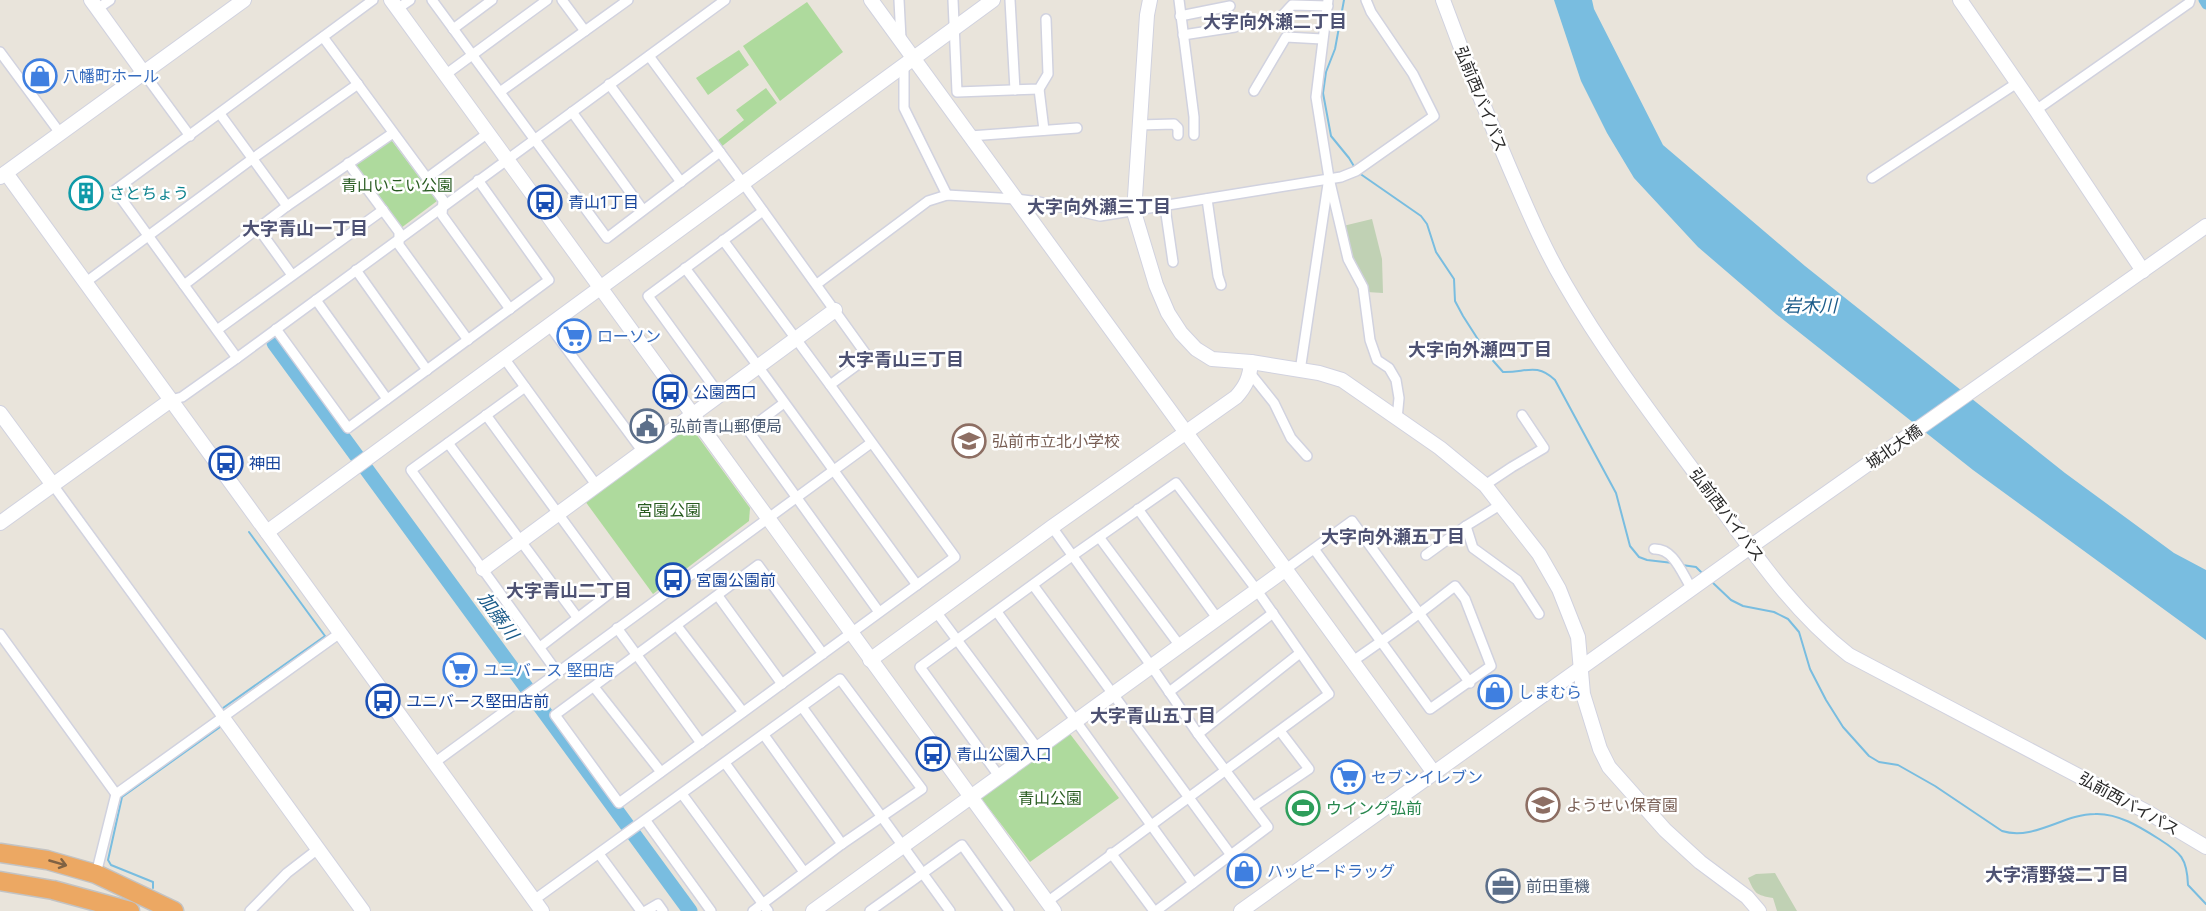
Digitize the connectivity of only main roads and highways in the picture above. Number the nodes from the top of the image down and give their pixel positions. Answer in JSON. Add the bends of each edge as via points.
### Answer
{"nodes":[{"id":1,"x":0,"y":853,"type":"edge"},
{"id":2,"x":8,"y":887,"type":"edge"},
{"id":3,"x":92,"y":911,"type":"edge"},
{"id":4,"x":130,"y":911,"type":"edge"},
{"id":5,"x":174,"y":911,"type":"edge"}],
"edges":[{"from":1,"to":5,"type":"highway","one_way":true,"via":[[47,860],[96,874]]},
{"from":2,"to":3,"type":"highway"},
{"from":2,"to":4,"type":"highway","via":[[97,900]]}]}
